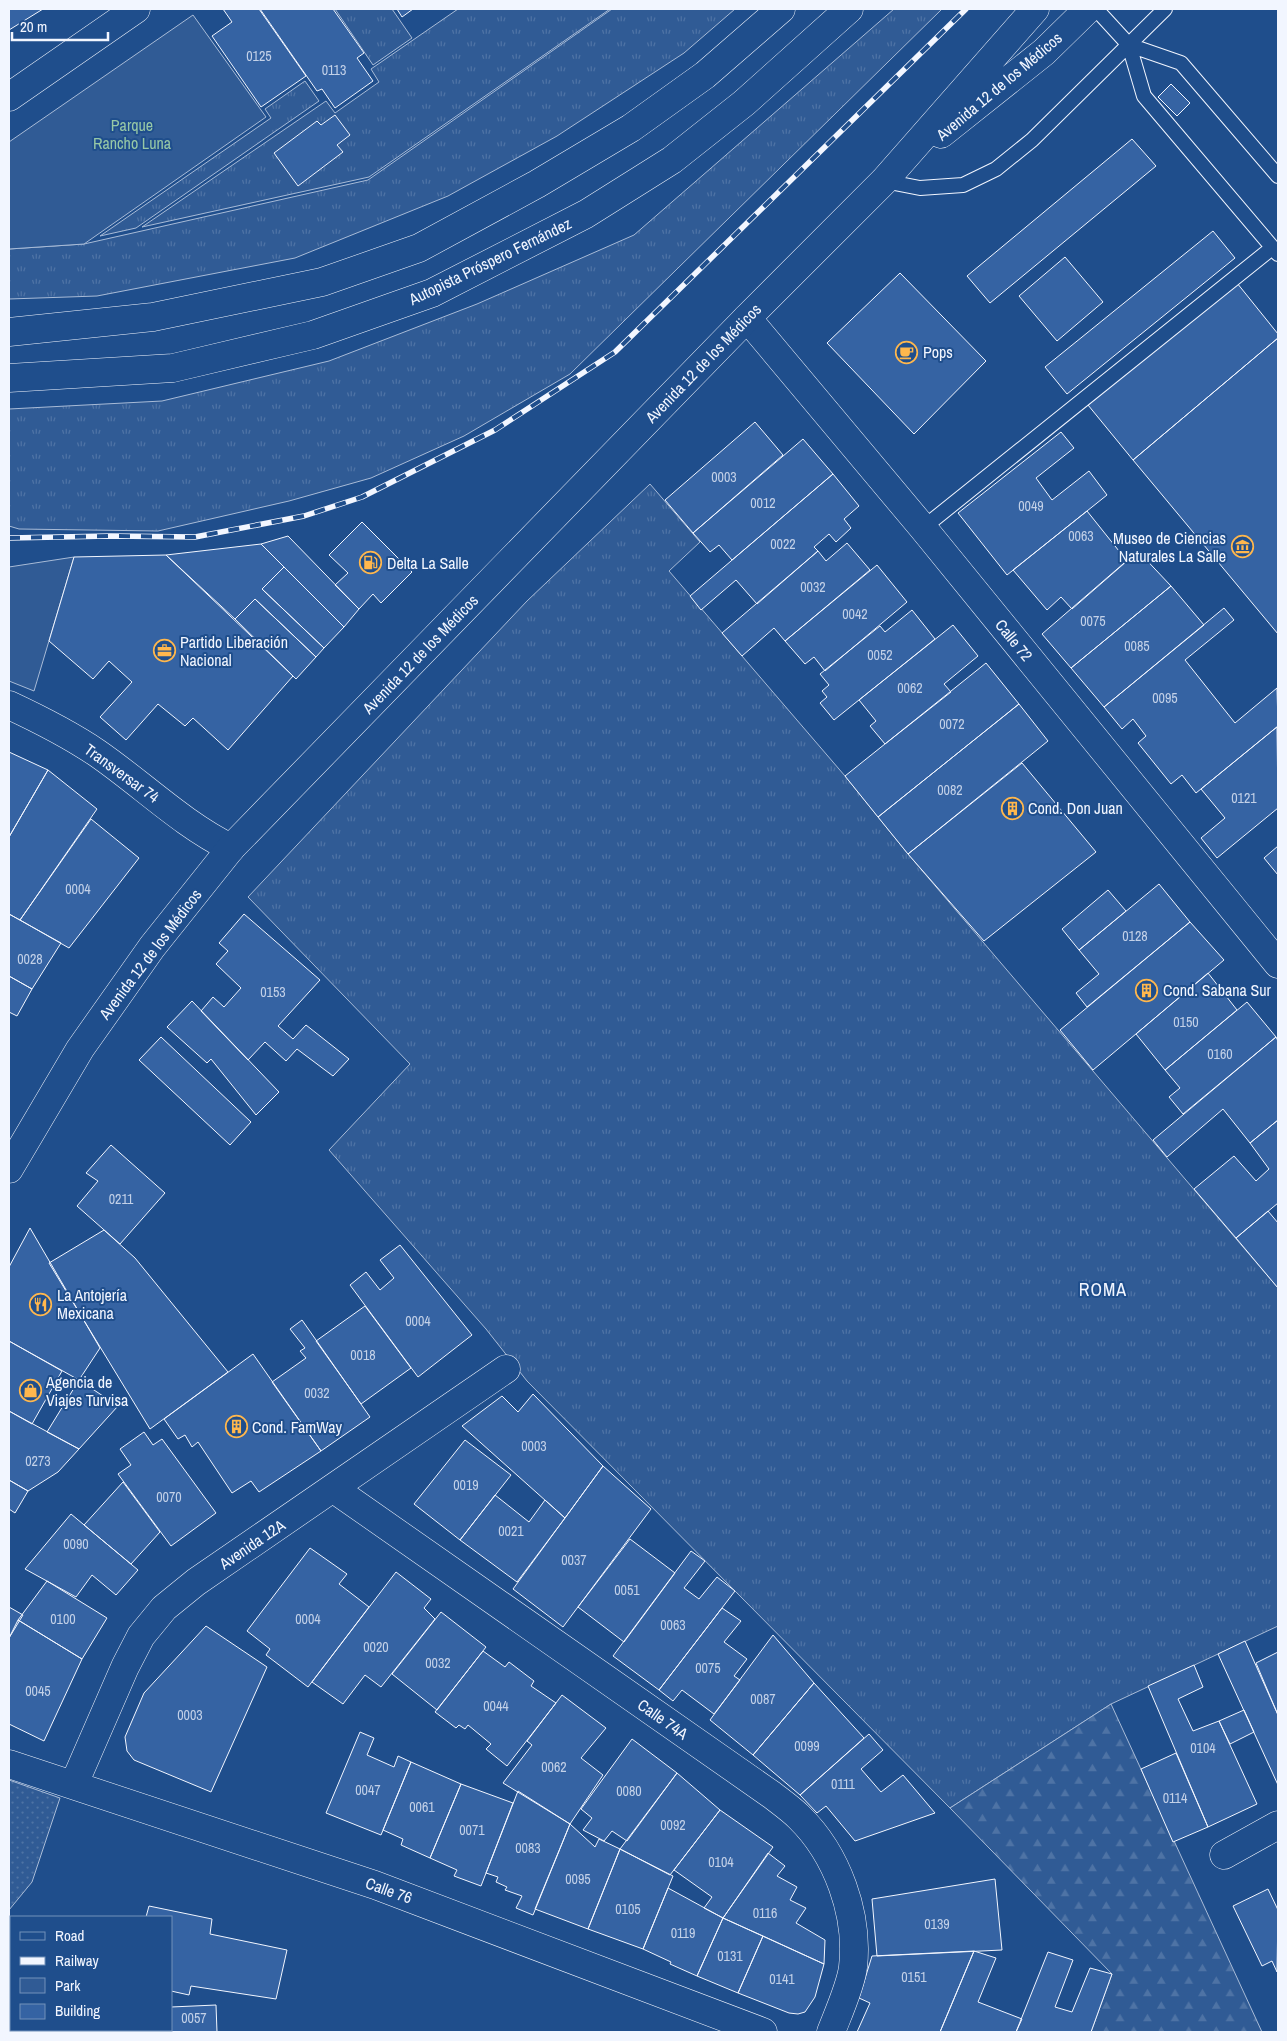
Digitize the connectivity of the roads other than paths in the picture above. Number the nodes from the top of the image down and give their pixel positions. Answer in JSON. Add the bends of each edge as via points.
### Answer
{"nodes":[{"id":1,"x":136,"y":9,"type":"edge"},
{"id":2,"x":781,"y":9,"type":"edge"},
{"id":3,"x":849,"y":9,"type":"edge"},
{"id":4,"x":1035,"y":9,"type":"edge"},
{"id":5,"x":1063,"y":9,"type":"edge"},
{"id":6,"x":1088,"y":9,"type":"edge"},
{"id":7,"x":1096,"y":9,"type":"edge"},
{"id":8,"x":1166,"y":9,"type":"edge"},
{"id":9,"x":1129,"y":45,"type":"junction"},
{"id":10,"x":1044,"y":52,"type":"junction"},
{"id":11,"x":9,"y":97,"type":"edge"},
{"id":12,"x":1278,"y":176,"type":"edge"},
{"id":13,"x":884,"y":180,"type":"junction"},
{"id":14,"x":1275,"y":252,"type":"edge"},
{"id":15,"x":746,"y":318,"type":"junction"},
{"id":16,"x":9,"y":332,"type":"edge"},
{"id":17,"x":9,"y":378,"type":"edge"},
{"id":18,"x":923,"y":528,"type":"junction"},
{"id":19,"x":9,"y":705,"type":"edge"},
{"id":20,"x":231,"y":848,"type":"junction"},
{"id":21,"x":1278,"y":964,"type":"edge"},
{"id":22,"x":9,"y":1169,"type":"edge"},
{"id":23,"x":506,"y":1369,"type":"dead end"},
{"id":24,"x":334,"y":1489,"type":"junction"},
{"id":25,"x":9,"y":1764,"type":"edge"},
{"id":26,"x":74,"y":1784,"type":"junction"},
{"id":27,"x":1278,"y":1825,"type":"edge"},
{"id":28,"x":1224,"y":1855,"type":"dead end"},
{"id":29,"x":763,"y":2032,"type":"edge"},
{"id":30,"x":831,"y":2032,"type":"edge"}],
"edges":[{"from":1,"to":11,"type":"main road"},
{"from":2,"to":16,"type":"main road","via":[[705,75],[631,128],[419,248],[322,282],[153,317]]},
{"from":3,"to":17,"type":"main road","name":"Autopista Próspero Fernández","via":[[744,103],[672,160],[586,214],[432,293],[313,335],[173,368]]},
{"from":4,"to":13,"type":"main road","name":"Avenida 12 de los Médicos"},
{"from":5,"to":10,"type":"main road","via":[[1053,38]]},
{"from":6,"to":10,"type":"main road","name":"Avenida 12 de los Médicos"},
{"from":7,"to":9,"type":"lane"},
{"from":8,"to":9,"type":"lane"},
{"from":9,"to":12,"type":"lane","via":[[1180,63]]},
{"from":9,"to":13,"type":"lane","via":[[1032,140],[996,168],[963,185],[920,188]]},
{"from":9,"to":14,"type":"lane","via":[[1144,96]]},
{"from":10,"to":13,"type":"main road","name":"Avenida 12 de los Médicos"},
{"from":13,"to":15,"type":"main road","name":"Avenida 12 de los Médicos"},
{"from":14,"to":18,"type":"lane"},
{"from":15,"to":18,"type":"main road","name":"Calle 72"},
{"from":15,"to":20,"type":"main road","name":"Avenida 12 de los Médicos"},
{"from":18,"to":21,"type":"main road","name":"Calle 72"},
{"from":19,"to":20,"type":"main road","name":"Transversar 74","via":[[96,752],[207,836]]},
{"from":20,"to":22,"type":"main road","name":"Avenida 12 de los Médicos","via":[[152,947],[86,1041]]},
{"from":23,"to":24,"type":"main road","name":"Avenida 12A"},
{"from":24,"to":26,"type":"main road","name":"Avenida 12A","via":[[196,1582],[164,1608],[141,1636]]},
{"from":24,"to":30,"type":"main road","name":"Calle 74A","via":[[799,1816],[830,1858],[851,1916],[853,1969]]},
{"from":25,"to":26,"type":"main road","name":"Calle 76"},
{"from":26,"to":29,"type":"main road","name":"Calle 76","via":[[375,1885]]},
{"from":27,"to":28,"type":"main road"}]}
